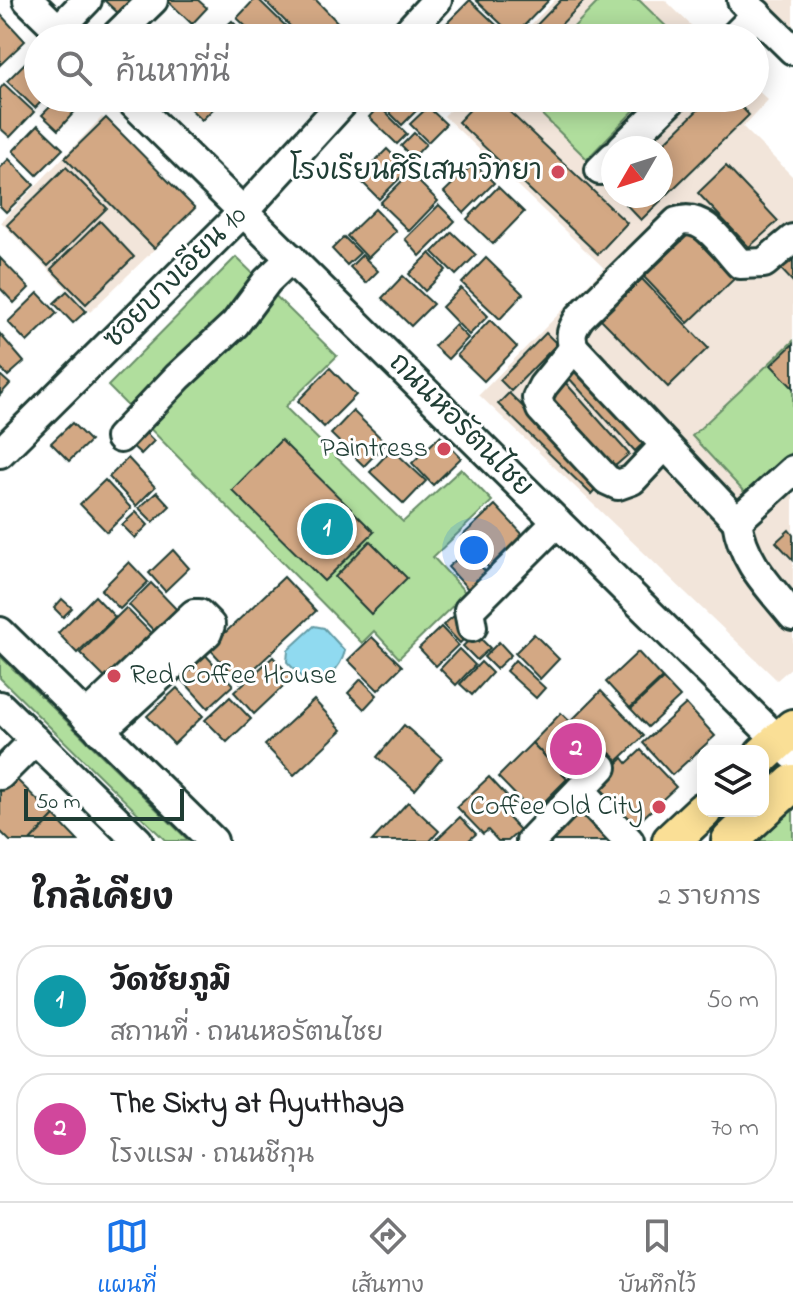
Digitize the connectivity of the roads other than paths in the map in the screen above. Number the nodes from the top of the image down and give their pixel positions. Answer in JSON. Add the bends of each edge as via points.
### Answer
{"nodes":[{"id":1,"x":28,"y":0,"type":"edge"},
{"id":2,"x":87,"y":0,"type":"edge"},
{"id":3,"x":153,"y":0,"type":"edge"},
{"id":4,"x":437,"y":0,"type":"edge"},
{"id":5,"x":750,"y":7,"type":"edge"},
{"id":6,"x":52,"y":24,"type":"edge"},
{"id":7,"x":69,"y":24,"type":"edge"},
{"id":8,"x":128,"y":24,"type":"edge"},
{"id":9,"x":415,"y":24,"type":"edge"},
{"id":10,"x":767,"y":24,"type":"edge"},
{"id":11,"x":769,"y":26,"type":"edge"},
{"id":12,"x":793,"y":50,"type":"edge"},
{"id":13,"x":142,"y":112,"type":"edge"},
{"id":14,"x":334,"y":112,"type":"edge"},
{"id":15,"x":659,"y":112,"type":"edge"},
{"id":16,"x":634,"y":136,"type":"edge"},
{"id":17,"x":243,"y":212,"type":"junction"},
{"id":18,"x":793,"y":239,"type":"edge"},
{"id":19,"x":291,"y":258,"type":"junction"},
{"id":20,"x":574,"y":348,"type":"junction"},
{"id":21,"x":120,"y":438,"type":"dead end"},
{"id":22,"x":665,"y":445,"type":"junction"},
{"id":23,"x":0,"y":453,"type":"edge"},
{"id":24,"x":793,"y":470,"type":"edge"},
{"id":25,"x":737,"y":521,"type":"junction"},
{"id":26,"x":557,"y":522,"type":"junction"},
{"id":27,"x":793,"y":616,"type":"edge"},
{"id":28,"x":472,"y":627,"type":"dead end"},
{"id":29,"x":0,"y":632,"type":"edge"},
{"id":30,"x":0,"y":706,"type":"edge"},
{"id":31,"x":35,"y":740,"type":"junction"},
{"id":32,"x":782,"y":745,"type":"edge"},
{"id":33,"x":602,"y":767,"type":"dead end"},
{"id":34,"x":0,"y":775,"type":"edge"},
{"id":35,"x":793,"y":783,"type":"edge"},
{"id":36,"x":580,"y":790,"type":"junction"},
{"id":37,"x":769,"y":805,"type":"edge"},
{"id":38,"x":697,"y":817,"type":"edge"},
{"id":39,"x":756,"y":817,"type":"edge"},
{"id":40,"x":127,"y":837,"type":"edge"},
{"id":41,"x":213,"y":841,"type":"edge"},
{"id":42,"x":531,"y":841,"type":"edge"},
{"id":43,"x":629,"y":841,"type":"edge"},
{"id":44,"x":671,"y":841,"type":"edge"},
{"id":45,"x":730,"y":841,"type":"edge"}],
"edges":[{"from":1,"to":6,"type":"street"},
{"from":2,"to":7,"type":"street"},
{"from":3,"to":8,"type":"street"},
{"from":4,"to":9,"type":"street"},
{"from":5,"to":10,"type":"street"},
{"from":11,"to":12,"type":"street"},
{"from":13,"to":17,"type":"street","name":"ถนนหอรัตนไชย"},
{"from":14,"to":17,"type":"street","name":"ซอยบางเอียน 10"},
{"from":15,"to":16,"type":"street"},
{"from":17,"to":19,"type":"street","name":"ถนนหอรัตนไชย"},
{"from":17,"to":23,"type":"street","name":"ซอยบางเอียน 10"},
{"from":18,"to":20,"type":"street","via":[[764,263],[740,264],[701,222],[677,222],[580,317],[571,331]]},
{"from":19,"to":21,"type":"street","via":[[235,324]]},
{"from":19,"to":26,"type":"street","name":"ถนนหอรัตนไชย"},
{"from":20,"to":22,"type":"street"},
{"from":20,"to":22,"type":"street","via":[[537,398],[541,409],[607,480],[618,485],[632,480]]},
{"from":22,"to":25,"type":"street"},
{"from":24,"to":25,"type":"street"},
{"from":25,"to":27,"type":"street","via":[[750,562]]},
{"from":26,"to":28,"type":"street","via":[[469,610]]},
{"from":26,"to":32,"type":"street","name":"ถนนหอรัตนไชย"},
{"from":29,"to":41,"type":"street"},
{"from":30,"to":31,"type":"street"},
{"from":31,"to":34,"type":"street"},
{"from":31,"to":40,"type":"street"},
{"from":33,"to":36,"type":"street"},
{"from":35,"to":37,"type":"main road"},
{"from":36,"to":42,"type":"street"},
{"from":36,"to":43,"type":"street"},
{"from":38,"to":44,"type":"main road"},
{"from":39,"to":45,"type":"main road"}]}
